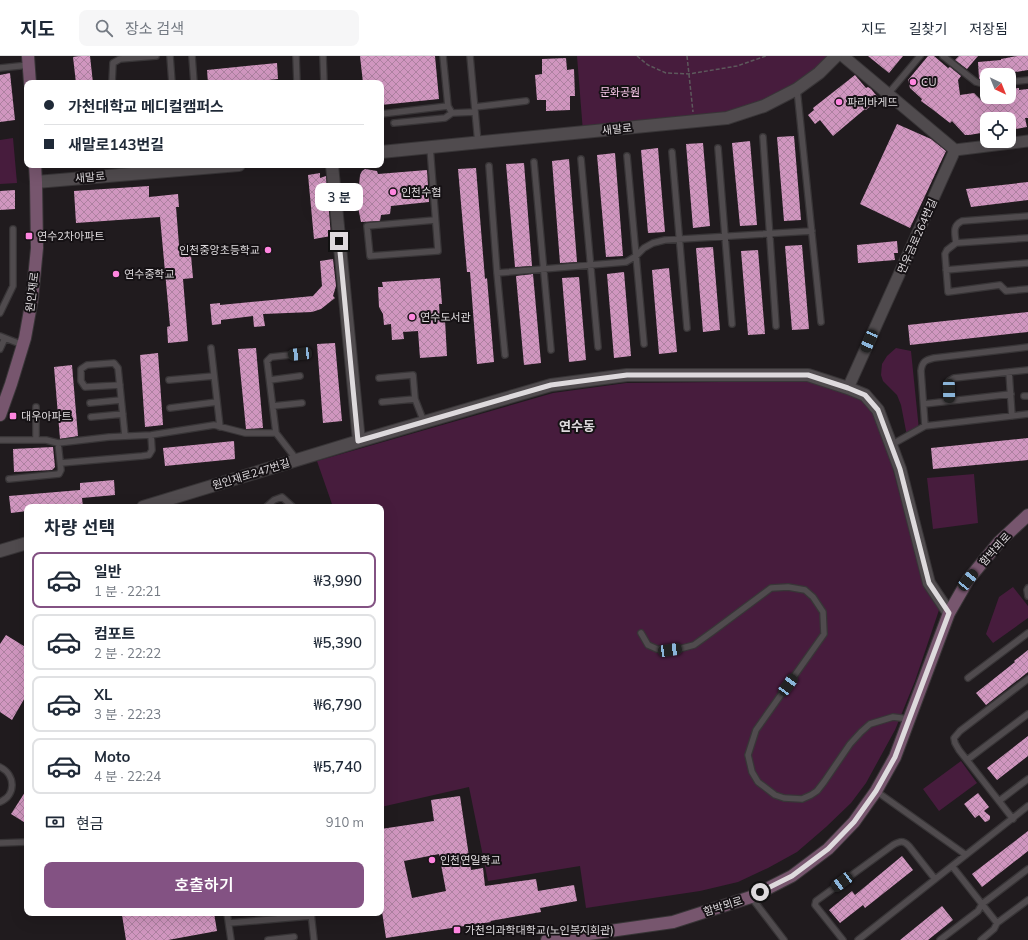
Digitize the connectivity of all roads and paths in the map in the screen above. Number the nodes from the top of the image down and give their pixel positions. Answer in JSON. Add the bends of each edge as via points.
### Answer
{"nodes":[{"id":1,"x":156,"y":56,"type":"edge"},
{"id":2,"x":170,"y":56,"type":"edge"},
{"id":3,"x":192,"y":56,"type":"edge"},
{"id":4,"x":296,"y":56,"type":"edge"},
{"id":5,"x":323,"y":56,"type":"edge"},
{"id":6,"x":443,"y":56,"type":"edge"},
{"id":7,"x":470,"y":56,"type":"edge"},
{"id":8,"x":637,"y":56,"type":"edge"},
{"id":9,"x":687,"y":56,"type":"edge"},
{"id":10,"x":766,"y":56,"type":"edge"},
{"id":11,"x":836,"y":56,"type":"edge"},
{"id":12,"x":843,"y":56,"type":"edge"},
{"id":13,"x":920,"y":56,"type":"edge"},
{"id":14,"x":943,"y":56,"type":"edge"},
{"id":15,"x":29,"y":61,"type":"edge"},
{"id":16,"x":0,"y":68,"type":"edge"},
{"id":17,"x":689,"y":74,"type":"junction"},
{"id":18,"x":30,"y":80,"type":"edge"},
{"id":19,"x":112,"y":80,"type":"edge"},
{"id":20,"x":172,"y":80,"type":"edge"},
{"id":21,"x":194,"y":80,"type":"edge"},
{"id":22,"x":298,"y":80,"type":"edge"},
{"id":23,"x":324,"y":80,"type":"edge"},
{"id":24,"x":1028,"y":80,"type":"edge"},
{"id":25,"x":1016,"y":81,"type":"edge"},
{"id":26,"x":980,"y":83,"type":"edge"},
{"id":27,"x":796,"y":89,"type":"junction"},
{"id":28,"x":888,"y":94,"type":"junction"},
{"id":29,"x":526,"y":101,"type":"dead end"},
{"id":30,"x":448,"y":106,"type":"junction"},
{"id":31,"x":475,"y":110,"type":"junction"},
{"id":32,"x":452,"y":113,"type":"junction"},
{"id":33,"x":384,"y":114,"type":"edge"},
{"id":34,"x":694,"y":121,"type":"junction"},
{"id":35,"x":394,"y":123,"type":"dead end"},
{"id":36,"x":763,"y":137,"type":"dead end"},
{"id":37,"x":1028,"y":141,"type":"edge"},
{"id":38,"x":478,"y":143,"type":"junction"},
{"id":39,"x":430,"y":148,"type":"junction"},
{"id":40,"x":718,"y":148,"type":"dead end"},
{"id":41,"x":955,"y":150,"type":"junction"},
{"id":42,"x":384,"y":152,"type":"edge"},
{"id":43,"x":672,"y":152,"type":"dead end"},
{"id":44,"x":627,"y":156,"type":"dead end"},
{"id":45,"x":582,"y":158,"type":"dead end"},
{"id":46,"x":534,"y":162,"type":"dead end"},
{"id":47,"x":489,"y":166,"type":"dead end"},
{"id":48,"x":35,"y":168,"type":"edge"},
{"id":49,"x":191,"y":168,"type":"edge"},
{"id":50,"x":332,"y":168,"type":"edge"},
{"id":51,"x":36,"y":182,"type":"junction"},
{"id":52,"x":1028,"y":216,"type":"edge"},
{"id":53,"x":435,"y":220,"type":"junction"},
{"id":54,"x":13,"y":229,"type":"dead end"},
{"id":55,"x":812,"y":231,"type":"junction"},
{"id":56,"x":769,"y":234,"type":"junction"},
{"id":57,"x":725,"y":236,"type":"junction"},
{"id":58,"x":1028,"y":238,"type":"edge"},
{"id":59,"x":679,"y":239,"type":"junction"},
{"id":60,"x":956,"y":243,"type":"junction"},
{"id":61,"x":636,"y":256,"type":"junction"},
{"id":62,"x":1028,"y":263,"type":"edge"},
{"id":63,"x":591,"y":265,"type":"junction"},
{"id":64,"x":544,"y":269,"type":"junction"},
{"id":65,"x":946,"y":270,"type":"junction"},
{"id":66,"x":497,"y":273,"type":"junction"},
{"id":67,"x":1028,"y":289,"type":"edge"},
{"id":68,"x":0,"y":313,"type":"edge"},
{"id":69,"x":821,"y":322,"type":"dead end"},
{"id":70,"x":732,"y":324,"type":"dead end"},
{"id":71,"x":776,"y":326,"type":"dead end"},
{"id":72,"x":687,"y":328,"type":"dead end"},
{"id":73,"x":2,"y":337,"type":"edge"},
{"id":74,"x":644,"y":344,"type":"dead end"},
{"id":75,"x":23,"y":345,"type":"junction"},
{"id":76,"x":598,"y":347,"type":"dead end"},
{"id":77,"x":1028,"y":347,"type":"edge"},
{"id":78,"x":211,"y":348,"type":"dead end"},
{"id":79,"x":0,"y":349,"type":"edge"},
{"id":80,"x":551,"y":350,"type":"dead end"},
{"id":81,"x":300,"y":354,"type":"dead end"},
{"id":82,"x":505,"y":355,"type":"dead end"},
{"id":83,"x":1028,"y":370,"type":"edge"},
{"id":84,"x":1009,"y":372,"type":"junction"},
{"id":85,"x":214,"y":376,"type":"junction"},
{"id":86,"x":300,"y":376,"type":"dead end"},
{"id":87,"x":379,"y":378,"type":"dead end"},
{"id":88,"x":169,"y":380,"type":"dead end"},
{"id":89,"x":270,"y":380,"type":"junction"},
{"id":90,"x":120,"y":385,"type":"junction"},
{"id":91,"x":848,"y":388,"type":"junction"},
{"id":92,"x":1010,"y":394,"type":"junction"},
{"id":93,"x":415,"y":399,"type":"junction"},
{"id":94,"x":121,"y":400,"type":"junction"},
{"id":95,"x":949,"y":401,"type":"junction"},
{"id":96,"x":217,"y":402,"type":"junction"},
{"id":97,"x":382,"y":402,"type":"dead end"},
{"id":98,"x":90,"y":403,"type":"dead end"},
{"id":99,"x":302,"y":403,"type":"dead end"},
{"id":100,"x":924,"y":404,"type":"junction"},
{"id":101,"x":273,"y":406,"type":"junction"},
{"id":102,"x":36,"y":407,"type":"dead end"},
{"id":103,"x":170,"y":408,"type":"dead end"},
{"id":104,"x":123,"y":414,"type":"junction"},
{"id":105,"x":1028,"y":414,"type":"edge"},
{"id":106,"x":0,"y":415,"type":"edge"},
{"id":107,"x":1012,"y":416,"type":"junction"},
{"id":108,"x":91,"y":417,"type":"dead end"},
{"id":109,"x":424,"y":422,"type":"junction"},
{"id":110,"x":925,"y":426,"type":"junction"},
{"id":111,"x":220,"y":427,"type":"junction"},
{"id":112,"x":276,"y":433,"type":"junction"},
{"id":113,"x":151,"y":435,"type":"junction"},
{"id":114,"x":126,"y":436,"type":"junction"},
{"id":115,"x":0,"y":440,"type":"edge"},
{"id":116,"x":36,"y":440,"type":"junction"},
{"id":117,"x":358,"y":441,"type":"junction"},
{"id":118,"x":58,"y":443,"type":"junction"},
{"id":119,"x":891,"y":445,"type":"junction"},
{"id":120,"x":297,"y":460,"type":"junction"},
{"id":121,"x":61,"y":463,"type":"junction"},
{"id":122,"x":9,"y":479,"type":"dead end"},
{"id":123,"x":153,"y":504,"type":"edge"},
{"id":124,"x":269,"y":504,"type":"edge"},
{"id":125,"x":290,"y":504,"type":"edge"},
{"id":126,"x":1028,"y":516,"type":"edge"},
{"id":127,"x":24,"y":543,"type":"edge"},
{"id":128,"x":0,"y":551,"type":"edge"},
{"id":129,"x":1028,"y":588,"type":"edge"},
{"id":130,"x":1028,"y":596,"type":"edge"},
{"id":131,"x":949,"y":613,"type":"junction"},
{"id":132,"x":1028,"y":632,"type":"edge"},
{"id":133,"x":641,"y":633,"type":"dead end"},
{"id":134,"x":968,"y":678,"type":"dead end"},
{"id":135,"x":1028,"y":679,"type":"edge"},
{"id":136,"x":1028,"y":714,"type":"edge"},
{"id":137,"x":909,"y":719,"type":"junction"},
{"id":138,"x":967,"y":760,"type":"junction"},
{"id":139,"x":0,"y":767,"type":"edge"},
{"id":140,"x":1028,"y":779,"type":"edge"},
{"id":141,"x":876,"y":791,"type":"junction"},
{"id":142,"x":999,"y":801,"type":"junction"},
{"id":143,"x":0,"y":802,"type":"edge"},
{"id":144,"x":1028,"y":806,"type":"edge"},
{"id":145,"x":1013,"y":818,"type":"junction"},
{"id":146,"x":24,"y":842,"type":"edge"},
{"id":147,"x":0,"y":843,"type":"edge"},
{"id":148,"x":966,"y":855,"type":"junction"},
{"id":149,"x":952,"y":866,"type":"junction"},
{"id":150,"x":1028,"y":869,"type":"edge"},
{"id":151,"x":935,"y":879,"type":"junction"},
{"id":152,"x":751,"y":897,"type":"junction"},
{"id":153,"x":1028,"y":900,"type":"edge"},
{"id":154,"x":982,"y":904,"type":"junction"},
{"id":155,"x":228,"y":916,"type":"edge"},
{"id":156,"x":293,"y":916,"type":"edge"},
{"id":157,"x":311,"y":916,"type":"edge"},
{"id":158,"x":229,"y":923,"type":"junction"},
{"id":159,"x":997,"y":923,"type":"junction"},
{"id":160,"x":294,"y":937,"type":"dead end"},
{"id":161,"x":231,"y":940,"type":"edge"},
{"id":162,"x":268,"y":940,"type":"edge"},
{"id":163,"x":314,"y":940,"type":"edge"},
{"id":164,"x":547,"y":940,"type":"edge"},
{"id":165,"x":784,"y":940,"type":"edge"},
{"id":166,"x":843,"y":940,"type":"edge"},
{"id":167,"x":858,"y":940,"type":"edge"},
{"id":168,"x":940,"y":940,"type":"edge"},
{"id":169,"x":981,"y":940,"type":"edge"}],
"edges":[{"from":1,"to":19,"type":"lane","via":[[120,59],[113,63]]},
{"from":2,"to":20,"type":"lane"},
{"from":3,"to":21,"type":"lane"},
{"from":4,"to":22,"type":"lane"},
{"from":5,"to":23,"type":"lane"},
{"from":6,"to":30,"type":"lane"},
{"from":7,"to":31,"type":"lane"},
{"from":8,"to":17,"type":"path","via":[[648,65],[666,73]]},
{"from":9,"to":17,"type":"path"},
{"from":10,"to":17,"type":"path","via":[[737,66]]},
{"from":11,"to":27,"type":"street","name":"새말로","via":[[819,73]]},
{"from":12,"to":28,"type":"street"},
{"from":13,"to":28,"type":"lane"},
{"from":14,"to":26,"type":"lane"},
{"from":15,"to":16,"type":"lane"},
{"from":15,"to":18,"type":"main road"},
{"from":17,"to":34,"type":"path"},
{"from":24,"to":25,"type":"lane"},
{"from":27,"to":34,"type":"street","name":"새말로","via":[[764,106],[727,118]]},
{"from":27,"to":55,"type":"lane"},
{"from":28,"to":41,"type":"street"},
{"from":29,"to":31,"type":"lane"},
{"from":30,"to":32,"type":"lane"},
{"from":30,"to":33,"type":"lane"},
{"from":31,"to":32,"type":"lane"},
{"from":31,"to":38,"type":"lane"},
{"from":32,"to":35,"type":"lane","via":[[445,118]]},
{"from":34,"to":38,"type":"street","name":"새말로"},
{"from":36,"to":56,"type":"lane"},
{"from":37,"to":41,"type":"street"},
{"from":38,"to":39,"type":"street","name":"새말로"},
{"from":39,"to":42,"type":"street","name":"새말로"},
{"from":39,"to":53,"type":"lane"},
{"from":40,"to":57,"type":"lane"},
{"from":41,"to":91,"type":"street","name":"먼우금로264번길"},
{"from":43,"to":59,"type":"lane"},
{"from":44,"to":61,"type":"lane"},
{"from":45,"to":63,"type":"lane"},
{"from":46,"to":64,"type":"lane"},
{"from":47,"to":66,"type":"lane"},
{"from":48,"to":51,"type":"main road","name":"원인재로"},
{"from":49,"to":51,"type":"street","name":"새말로"},
{"from":50,"to":117,"type":"street"},
{"from":51,"to":75,"type":"main road","name":"원인재로","via":[[37,248],[32,299]]},
{"from":52,"to":60,"type":"lane","via":[[962,221],[955,228]]},
{"from":53,"to":53,"type":"lane","via":[[438,251],[370,256],[367,226]]},
{"from":54,"to":68,"type":"lane","via":[[13,286]]},
{"from":55,"to":56,"type":"lane"},
{"from":55,"to":69,"type":"lane"},
{"from":56,"to":57,"type":"lane"},
{"from":56,"to":71,"type":"lane"},
{"from":57,"to":59,"type":"lane"},
{"from":57,"to":70,"type":"lane"},
{"from":58,"to":60,"type":"lane"},
{"from":59,"to":61,"type":"lane","via":[[653,243]]},
{"from":59,"to":72,"type":"lane"},
{"from":60,"to":65,"type":"lane","via":[[945,254]]},
{"from":61,"to":63,"type":"lane","via":[[626,262]]},
{"from":61,"to":74,"type":"lane"},
{"from":62,"to":65,"type":"lane"},
{"from":63,"to":64,"type":"lane"},
{"from":63,"to":76,"type":"lane"},
{"from":64,"to":66,"type":"lane"},
{"from":64,"to":80,"type":"lane"},
{"from":65,"to":67,"type":"lane","via":[[948,292],[1000,285],[1006,291]]},
{"from":66,"to":82,"type":"lane"},
{"from":73,"to":75,"type":"lane"},
{"from":73,"to":79,"type":"lane"},
{"from":75,"to":106,"type":"main road","name":"원인재로"},
{"from":77,"to":100,"type":"lane","via":[[926,360],[921,371]]},
{"from":78,"to":85,"type":"lane"},
{"from":81,"to":89,"type":"lane","via":[[271,357],[267,361]]},
{"from":83,"to":84,"type":"lane"},
{"from":84,"to":92,"type":"lane"},
{"from":84,"to":95,"type":"lane","via":[[954,378],[948,381]]},
{"from":85,"to":88,"type":"lane"},
{"from":85,"to":96,"type":"lane"},
{"from":86,"to":89,"type":"lane"},
{"from":87,"to":93,"type":"lane","via":[[413,376]]},
{"from":89,"to":101,"type":"lane"},
{"from":90,"to":90,"type":"lane","via":[[118,368],[114,363],[87,365],[81,369],[81,381],[85,387]]},
{"from":90,"to":94,"type":"lane"},
{"from":91,"to":109,"type":"street","name":"원인재로247번길","via":[[808,375],[627,375],[551,385]]},
{"from":91,"to":119,"type":"street","name":"원인재로247번길","via":[[865,395],[878,410]]},
{"from":92,"to":95,"type":"lane"},
{"from":92,"to":107,"type":"lane"},
{"from":93,"to":97,"type":"lane"},
{"from":93,"to":109,"type":"lane"},
{"from":94,"to":98,"type":"lane"},
{"from":94,"to":104,"type":"lane"},
{"from":95,"to":100,"type":"lane"},
{"from":96,"to":103,"type":"lane"},
{"from":96,"to":111,"type":"lane"},
{"from":99,"to":101,"type":"lane"},
{"from":100,"to":110,"type":"lane"},
{"from":101,"to":112,"type":"lane"},
{"from":102,"to":116,"type":"lane"},
{"from":104,"to":108,"type":"lane"},
{"from":104,"to":114,"type":"lane"},
{"from":105,"to":107,"type":"lane"},
{"from":107,"to":110,"type":"lane"},
{"from":109,"to":117,"type":"street","name":"원인재로247번길"},
{"from":110,"to":119,"type":"lane"},
{"from":111,"to":112,"type":"lane","via":[[245,434]]},
{"from":111,"to":113,"type":"lane","via":[[214,425]]},
{"from":112,"to":120,"type":"lane"},
{"from":113,"to":114,"type":"lane"},
{"from":113,"to":121,"type":"lane","via":[[152,450],[142,456]]},
{"from":114,"to":118,"type":"lane"},
{"from":115,"to":116,"type":"lane"},
{"from":116,"to":118,"type":"lane"},
{"from":117,"to":120,"type":"street","name":"원인재로247번길"},
{"from":118,"to":121,"type":"lane"},
{"from":119,"to":131,"type":"street","name":"원인재로247번길","via":[[900,469],[929,583]]},
{"from":120,"to":123,"type":"street","name":"원인재로247번길"},
{"from":121,"to":122,"type":"lane","via":[[59,474]]},
{"from":124,"to":125,"type":"lane","via":[[282,497]]},
{"from":126,"to":131,"type":"main road","name":"함박뫼로","via":[[999,542],[968,580]]},
{"from":127,"to":128,"type":"street"},
{"from":129,"to":130,"type":"lane"},
{"from":131,"to":137,"type":"main road","name":"함박뫼로"},
{"from":132,"to":134,"type":"lane"},
{"from":133,"to":137,"type":"lane","via":[[648,645],[656,650],[679,649],[694,645],[770,588],[788,587],[805,590],[813,597],[823,612],[824,634],[756,730],[748,756],[752,772],[758,782],[775,795],[784,798],[802,799],[817,791],[850,744],[870,724],[893,717]]},
{"from":135,"to":138,"type":"lane","via":[[954,738]]},
{"from":136,"to":138,"type":"lane"},
{"from":137,"to":141,"type":"main road","name":"함박뫼로","via":[[895,757]]},
{"from":138,"to":142,"type":"lane"},
{"from":139,"to":143,"type":"lane","via":[[9,773],[12,785],[8,797]]},
{"from":140,"to":142,"type":"lane"},
{"from":141,"to":148,"type":"lane"},
{"from":141,"to":152,"type":"main road","name":"함박뫼로","via":[[854,822],[828,849],[792,876]]},
{"from":142,"to":145,"type":"lane"},
{"from":144,"to":145,"type":"lane"},
{"from":145,"to":148,"type":"lane"},
{"from":146,"to":147,"type":"lane"},
{"from":148,"to":149,"type":"lane"},
{"from":149,"to":151,"type":"lane"},
{"from":149,"to":154,"type":"lane"},
{"from":150,"to":154,"type":"lane"},
{"from":151,"to":166,"type":"lane","via":[[905,842],[892,845],[816,901],[815,905]]},
{"from":151,"to":167,"type":"lane"},
{"from":152,"to":164,"type":"main road","name":"함박뫼로","via":[[673,922]]},
{"from":152,"to":165,"type":"lane"},
{"from":153,"to":159,"type":"lane"},
{"from":154,"to":159,"type":"lane"},
{"from":154,"to":168,"type":"lane","via":[[978,911]]},
{"from":155,"to":158,"type":"lane"},
{"from":156,"to":158,"type":"lane"},
{"from":157,"to":163,"type":"lane"},
{"from":158,"to":161,"type":"lane"},
{"from":159,"to":169,"type":"lane"},
{"from":160,"to":162,"type":"lane"}]}
